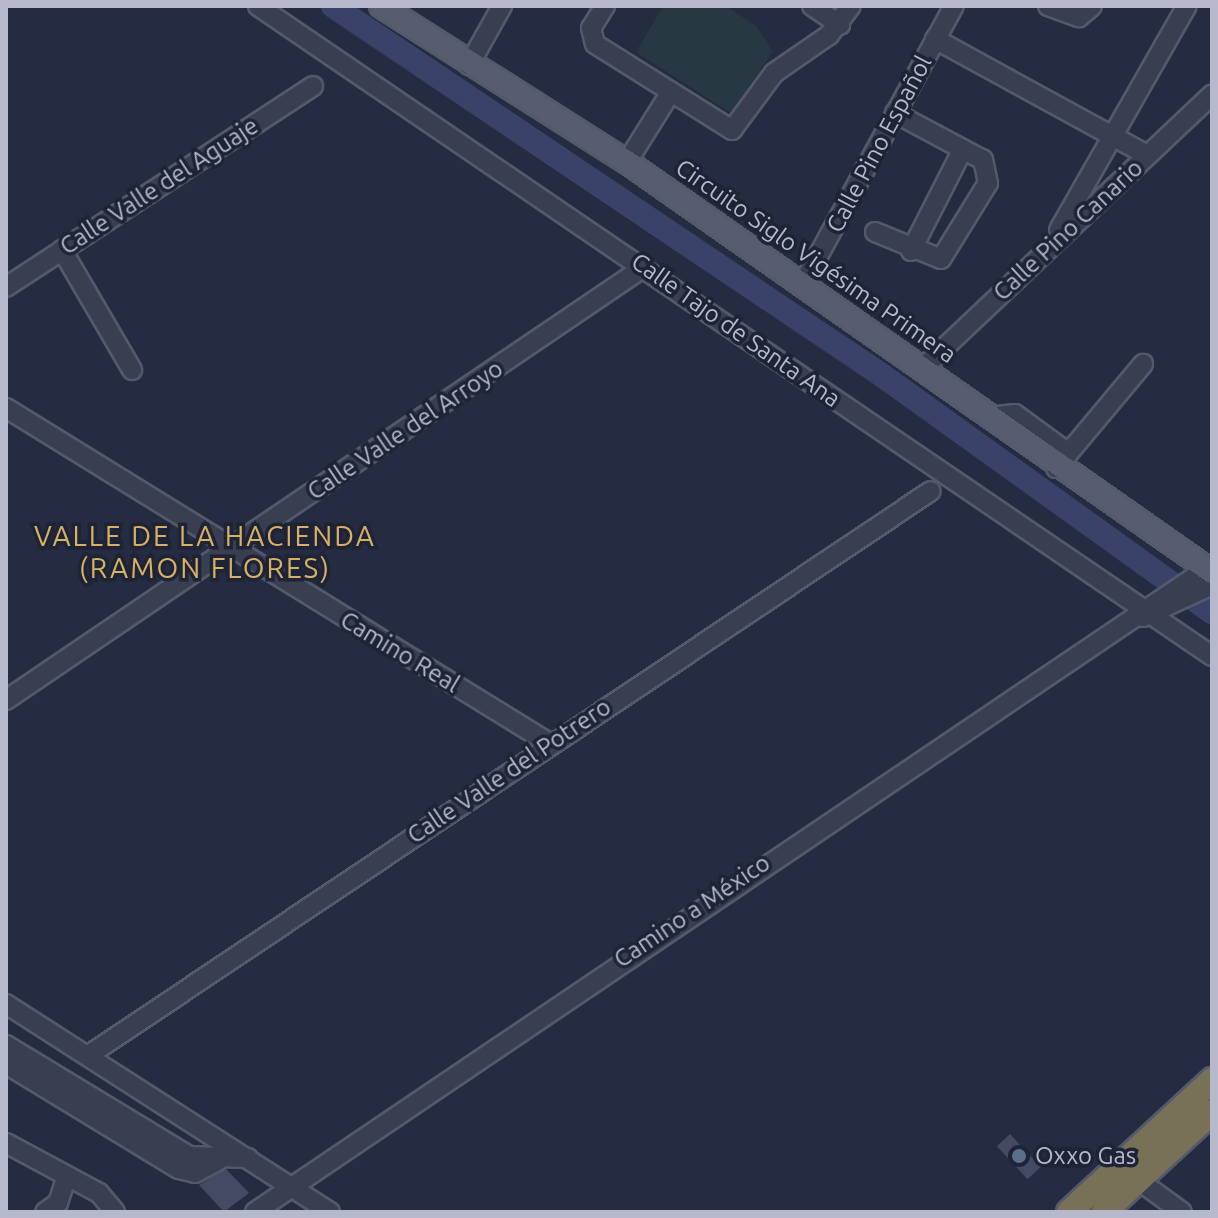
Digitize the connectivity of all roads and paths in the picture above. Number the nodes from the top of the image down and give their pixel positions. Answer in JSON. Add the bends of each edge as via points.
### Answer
{"nodes":[{"id":1,"x":258,"y":6,"type":"edge"},
{"id":2,"x":381,"y":6,"type":"edge"},
{"id":3,"x":502,"y":6,"type":"edge"},
{"id":4,"x":605,"y":6,"type":"edge"},
{"id":5,"x":812,"y":6,"type":"edge"},
{"id":6,"x":851,"y":6,"type":"edge"},
{"id":7,"x":954,"y":6,"type":"edge"},
{"id":8,"x":1092,"y":6,"type":"edge"},
{"id":9,"x":1187,"y":6,"type":"edge"},
{"id":10,"x":1050,"y":7,"type":"edge"},
{"id":11,"x":840,"y":25,"type":"junction"},
{"id":12,"x":935,"y":39,"type":"junction"},
{"id":13,"x":469,"y":65,"type":"junction"},
{"id":14,"x":313,"y":86,"type":"dead end"},
{"id":15,"x":669,"y":95,"type":"junction"},
{"id":16,"x":1212,"y":95,"type":"edge"},
{"id":17,"x":895,"y":113,"type":"junction"},
{"id":18,"x":1113,"y":138,"type":"junction"},
{"id":19,"x":963,"y":149,"type":"junction"},
{"id":20,"x":1147,"y":155,"type":"junction"},
{"id":21,"x":627,"y":162,"type":"junction"},
{"id":22,"x":875,"y":232,"type":"dead end"},
{"id":23,"x":62,"y":250,"type":"junction"},
{"id":24,"x":1047,"y":250,"type":"junction"},
{"id":25,"x":911,"y":251,"type":"junction"},
{"id":26,"x":644,"y":267,"type":"junction"},
{"id":27,"x":804,"y":282,"type":"junction"},
{"id":28,"x":6,"y":287,"type":"edge"},
{"id":29,"x":1143,"y":364,"type":"dead end"},
{"id":30,"x":925,"y":366,"type":"junction"},
{"id":31,"x":132,"y":370,"type":"dead end"},
{"id":32,"x":6,"y":408,"type":"edge"},
{"id":33,"x":1062,"y":460,"type":"junction"},
{"id":34,"x":931,"y":491,"type":"dead end"},
{"id":35,"x":231,"y":549,"type":"junction"},
{"id":36,"x":1208,"y":576,"type":"edge"},
{"id":37,"x":1148,"y":611,"type":"junction"},
{"id":38,"x":1212,"y":656,"type":"edge"},
{"id":39,"x":6,"y":700,"type":"edge"},
{"id":40,"x":549,"y":743,"type":"junction"},
{"id":41,"x":6,"y":1004,"type":"edge"},
{"id":42,"x":6,"y":1045,"type":"edge"},
{"id":43,"x":89,"y":1055,"type":"junction"},
{"id":44,"x":6,"y":1064,"type":"edge"},
{"id":45,"x":1212,"y":1080,"type":"edge"},
{"id":46,"x":1212,"y":1112,"type":"edge"},
{"id":47,"x":6,"y":1143,"type":"edge"},
{"id":48,"x":248,"y":1158,"type":"junction"},
{"id":49,"x":222,"y":1159,"type":"junction"},
{"id":50,"x":66,"y":1179,"type":"junction"},
{"id":51,"x":1138,"y":1180,"type":"junction"},
{"id":52,"x":291,"y":1185,"type":"junction"},
{"id":53,"x":45,"y":1212,"type":"edge"},
{"id":54,"x":115,"y":1212,"type":"edge"},
{"id":55,"x":255,"y":1212,"type":"edge"},
{"id":56,"x":330,"y":1212,"type":"edge"},
{"id":57,"x":1069,"y":1212,"type":"edge"},
{"id":58,"x":1104,"y":1212,"type":"edge"},
{"id":59,"x":1182,"y":1212,"type":"edge"}],
"edges":[{"from":1,"to":26,"type":"street","name":"Calle Tajo de Santa Ana"},
{"from":2,"to":13,"type":"main road","name":"Circuito Siglo Vigésima Primera"},
{"from":3,"to":13,"type":"street"},
{"from":4,"to":15,"type":"street","via":[[591,28],[595,44]]},
{"from":5,"to":11,"type":"street"},
{"from":6,"to":11,"type":"street"},
{"from":7,"to":12,"type":"street","name":"Calle Pino Español"},
{"from":8,"to":10,"type":"street","via":[[1079,17]]},
{"from":9,"to":18,"type":"street"},
{"from":11,"to":15,"type":"street","via":[[774,73],[732,130]]},
{"from":12,"to":17,"type":"street","name":"Calle Pino Español"},
{"from":12,"to":18,"type":"street"},
{"from":13,"to":21,"type":"main road","name":"Circuito Siglo Vigésima Primera"},
{"from":14,"to":23,"type":"street","name":"Calle Valle del Aguaje"},
{"from":15,"to":21,"type":"street"},
{"from":16,"to":20,"type":"street","name":"Calle Pino Canario"},
{"from":17,"to":19,"type":"street"},
{"from":17,"to":27,"type":"street","name":"Calle Pino Español"},
{"from":18,"to":20,"type":"street"},
{"from":18,"to":24,"type":"street"},
{"from":19,"to":25,"type":"street"},
{"from":19,"to":25,"type":"street","via":[[983,160],[988,183],[949,254]]},
{"from":20,"to":24,"type":"street","name":"Calle Pino Canario"},
{"from":21,"to":27,"type":"main road","name":"Circuito Siglo Vigésima Primera"},
{"from":22,"to":25,"type":"street"},
{"from":23,"to":28,"type":"street","name":"Calle Valle del Aguaje"},
{"from":23,"to":31,"type":"street"},
{"from":24,"to":30,"type":"street","name":"Calle Pino Canario"},
{"from":26,"to":35,"type":"street","name":"Calle Valle del Arroyo"},
{"from":26,"to":37,"type":"street","name":"Calle Tajo de Santa Ana"},
{"from":27,"to":30,"type":"main road","name":"Circuito Siglo Vigésima Primera"},
{"from":29,"to":33,"type":"street"},
{"from":30,"to":33,"type":"main road","name":"Circuito Siglo Vigésima Primera","via":[[990,417]]},
{"from":32,"to":35,"type":"street","name":"Camino Real"},
{"from":33,"to":36,"type":"main road","name":"Circuito Siglo Vigésima Primera"},
{"from":34,"to":40,"type":"street","name":"Calle Valle del Potrero"},
{"from":35,"to":39,"type":"street","name":"Calle Valle del Arroyo"},
{"from":35,"to":40,"type":"street","name":"Camino Real"},
{"from":36,"to":37,"type":"street","name":"Camino a México"},
{"from":37,"to":38,"type":"street","name":"Calle Tajo de Santa Ana"},
{"from":37,"to":52,"type":"street","name":"Camino a México"},
{"from":40,"to":43,"type":"street","name":"Calle Valle del Potrero"},
{"from":41,"to":43,"type":"street"},
{"from":42,"to":49,"type":"street","via":[[189,1156]]},
{"from":43,"to":48,"type":"street"},
{"from":44,"to":49,"type":"street","via":[[186,1172]]},
{"from":45,"to":57,"type":"highway"},
{"from":46,"to":51,"type":"highway"},
{"from":47,"to":50,"type":"street"},
{"from":48,"to":49,"type":"street"},
{"from":48,"to":52,"type":"street"},
{"from":50,"to":53,"type":"street","via":[[58,1203]]},
{"from":50,"to":54,"type":"street","via":[[99,1193]]},
{"from":51,"to":58,"type":"highway"},
{"from":51,"to":59,"type":"street"},
{"from":52,"to":55,"type":"street","name":"Camino a México"},
{"from":52,"to":56,"type":"street"}]}
